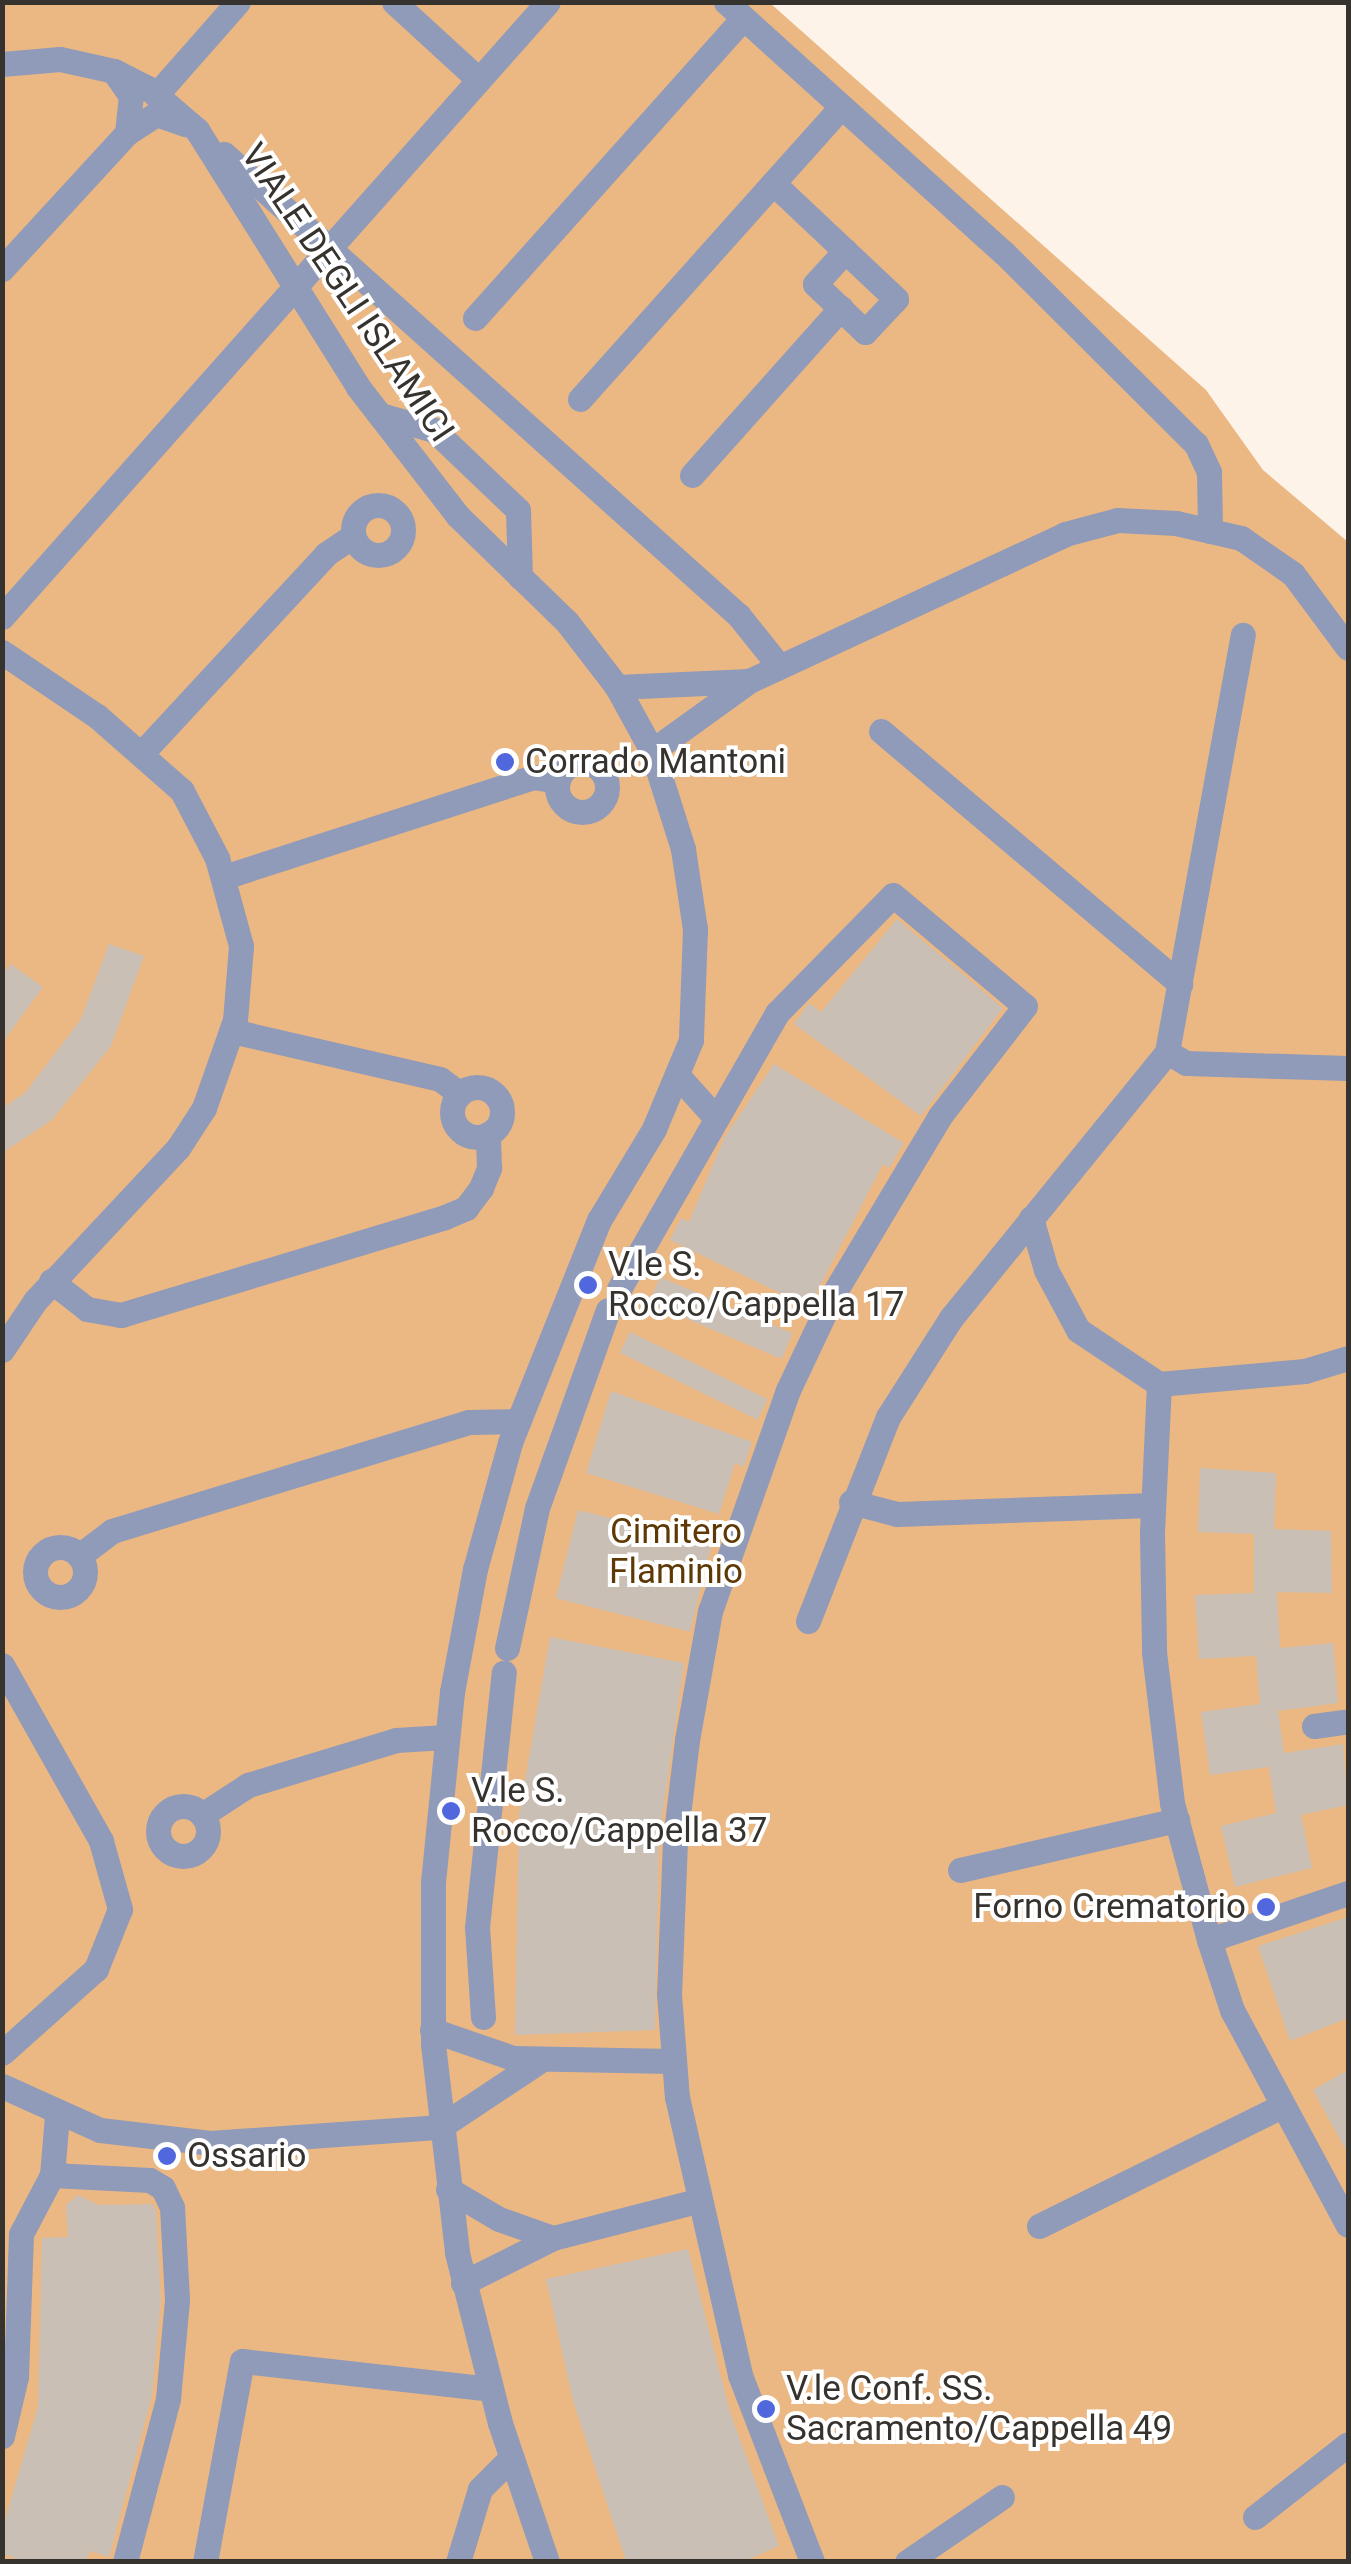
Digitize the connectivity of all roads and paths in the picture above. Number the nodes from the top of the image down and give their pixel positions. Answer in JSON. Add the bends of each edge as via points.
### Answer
{"nodes":[{"id":1,"x":238,"y":2,"type":"edge"},
{"id":2,"x":394,"y":2,"type":"edge"},
{"id":3,"x":548,"y":2,"type":"edge"},
{"id":4,"x":734,"y":10,"type":"edge"},
{"id":5,"x":2,"y":64,"type":"edge"},
{"id":6,"x":114,"y":71,"type":"junction"},
{"id":7,"x":479,"y":80,"type":"junction"},
{"id":8,"x":156,"y":95,"type":"junction"},
{"id":9,"x":842,"y":107,"type":"junction"},
{"id":10,"x":197,"y":130,"type":"junction"},
{"id":11,"x":127,"y":132,"type":"junction"},
{"id":12,"x":773,"y":184,"type":"junction"},
{"id":13,"x":330,"y":246,"type":"junction"},
{"id":14,"x":845,"y":251,"type":"junction"},
{"id":15,"x":2,"y":269,"type":"edge"},
{"id":16,"x":294,"y":289,"type":"junction"},
{"id":17,"x":841,"y":308,"type":"junction"},
{"id":18,"x":474,"y":318,"type":"dead end"},
{"id":19,"x":580,"y":399,"type":"dead end"},
{"id":20,"x":380,"y":415,"type":"junction"},
{"id":21,"x":692,"y":476,"type":"dead end"},
{"id":22,"x":1210,"y":530,"type":"junction"},
{"id":23,"x":353,"y":536,"type":"dead end"},
{"id":24,"x":520,"y":577,"type":"junction"},
{"id":25,"x":2,"y":617,"type":"edge"},
{"id":26,"x":1242,"y":635,"type":"dead end"},
{"id":27,"x":1348,"y":648,"type":"edge"},
{"id":28,"x":2,"y":652,"type":"edge"},
{"id":29,"x":779,"y":666,"type":"junction"},
{"id":30,"x":749,"y":680,"type":"junction"},
{"id":31,"x":617,"y":687,"type":"junction"},
{"id":32,"x":880,"y":731,"type":"dead end"},
{"id":33,"x":652,"y":751,"type":"junction"},
{"id":34,"x":142,"y":754,"type":"junction"},
{"id":35,"x":558,"y":781,"type":"dead end"},
{"id":36,"x":224,"y":877,"type":"junction"},
{"id":37,"x":1180,"y":984,"type":"junction"},
{"id":38,"x":232,"y":1031,"type":"junction"},
{"id":39,"x":1167,"y":1052,"type":"junction"},
{"id":40,"x":1348,"y":1068,"type":"edge"},
{"id":41,"x":680,"y":1077,"type":"junction"},
{"id":42,"x":460,"y":1094,"type":"junction"},
{"id":43,"x":715,"y":1117,"type":"junction"},
{"id":44,"x":488,"y":1134,"type":"junction"},
{"id":45,"x":1031,"y":1218,"type":"junction"},
{"id":46,"x":51,"y":1281,"type":"junction"},
{"id":47,"x":2,"y":1350,"type":"edge"},
{"id":48,"x":1348,"y":1358,"type":"edge"},
{"id":49,"x":1159,"y":1384,"type":"junction"},
{"id":50,"x":518,"y":1422,"type":"junction"},
{"id":51,"x":494,"y":1502,"type":"junction"},
{"id":52,"x":850,"y":1502,"type":"junction"},
{"id":53,"x":1153,"y":1505,"type":"junction"},
{"id":54,"x":536,"y":1516,"type":"junction"},
{"id":55,"x":79,"y":1556,"type":"dead end"},
{"id":56,"x":808,"y":1621,"type":"dead end"},
{"id":57,"x":2,"y":1665,"type":"edge"},
{"id":58,"x":1348,"y":1721,"type":"edge"},
{"id":59,"x":1314,"y":1726,"type":"dead end"},
{"id":60,"x":446,"y":1737,"type":"junction"},
{"id":61,"x":202,"y":1815,"type":"dead end"},
{"id":62,"x":1177,"y":1820,"type":"junction"},
{"id":63,"x":960,"y":1870,"type":"dead end"},
{"id":64,"x":1348,"y":1893,"type":"edge"},
{"id":65,"x":432,"y":1907,"type":"junction"},
{"id":66,"x":478,"y":1913,"type":"junction"},
{"id":67,"x":1209,"y":1940,"type":"junction"},
{"id":68,"x":483,"y":2018,"type":"dead end"},
{"id":69,"x":432,"y":2030,"type":"junction"},
{"id":70,"x":2,"y":2053,"type":"edge"},
{"id":71,"x":541,"y":2060,"type":"junction"},
{"id":72,"x":672,"y":2062,"type":"junction"},
{"id":73,"x":2,"y":2086,"type":"edge"},
{"id":74,"x":1280,"y":2106,"type":"junction"},
{"id":75,"x":57,"y":2116,"type":"junction"},
{"id":76,"x":440,"y":2127,"type":"junction"},
{"id":77,"x":52,"y":2175,"type":"junction"},
{"id":78,"x":448,"y":2189,"type":"junction"},
{"id":79,"x":697,"y":2201,"type":"junction"},
{"id":80,"x":1348,"y":2225,"type":"edge"},
{"id":81,"x":1039,"y":2226,"type":"dead end"},
{"id":82,"x":553,"y":2238,"type":"junction"},
{"id":83,"x":463,"y":2283,"type":"junction"},
{"id":84,"x":490,"y":2388,"type":"junction"},
{"id":85,"x":2,"y":2436,"type":"edge"},
{"id":86,"x":1348,"y":2444,"type":"edge"},
{"id":87,"x":511,"y":2458,"type":"junction"},
{"id":88,"x":1002,"y":2496,"type":"dead end"},
{"id":89,"x":1255,"y":2517,"type":"dead end"},
{"id":90,"x":205,"y":2561,"type":"edge"},
{"id":91,"x":125,"y":2562,"type":"edge"},
{"id":92,"x":458,"y":2562,"type":"edge"},
{"id":93,"x":546,"y":2562,"type":"edge"},
{"id":94,"x":812,"y":2562,"type":"edge"},
{"id":95,"x":906,"y":2562,"type":"edge"}],
"edges":[{"from":1,"to":8,"type":"lane"},
{"from":2,"to":7,"type":"lane"},
{"from":3,"to":7,"type":"lane"},
{"from":4,"to":9,"type":"lane"},
{"from":4,"to":18,"type":"lane"},
{"from":5,"to":6,"type":"lane","name":"VIALE DEGLI ISLAMICI","via":[[60,59]]},
{"from":6,"to":8,"type":"lane","name":"VIALE DEGLI ISLAMICI"},
{"from":6,"to":11,"type":"lane","via":[[131,96]]},
{"from":7,"to":13,"type":"lane"},
{"from":8,"to":10,"type":"lane","name":"VIALE DEGLI ISLAMICI"},
{"from":9,"to":12,"type":"lane"},
{"from":9,"to":22,"type":"lane","via":[[1003,252],[1196,444],[1209,472]]},
{"from":10,"to":11,"type":"lane","via":[[156,114]]},
{"from":10,"to":13,"type":"lane"},
{"from":10,"to":16,"type":"lane","name":"VIALE DEGLI ISLAMICI"},
{"from":11,"to":15,"type":"lane"},
{"from":12,"to":14,"type":"lane"},
{"from":12,"to":19,"type":"lane"},
{"from":13,"to":16,"type":"lane"},
{"from":13,"to":29,"type":"lane","via":[[738,616]]},
{"from":14,"to":17,"type":"lane","via":[[815,284]]},
{"from":14,"to":17,"type":"lane","via":[[896,298],[866,332]]},
{"from":16,"to":20,"type":"lane","name":"VIALE DEGLI ISLAMICI"},
{"from":16,"to":25,"type":"lane"},
{"from":17,"to":21,"type":"lane"},
{"from":20,"to":24,"type":"lane","name":"VIALE DEGLI ISLAMICI","via":[[458,516]]},
{"from":20,"to":24,"type":"lane","via":[[434,430],[518,510]]},
{"from":22,"to":27,"type":"lane","via":[[1241,538],[1293,574]]},
{"from":22,"to":29,"type":"lane","via":[[1118,520],[1065,534]]},
{"from":23,"to":34,"type":"lane","via":[[326,554]]},
{"from":24,"to":31,"type":"lane","name":"VIALE DEGLI ISLAMICI","via":[[568,622]]},
{"from":26,"to":37,"type":"lane"},
{"from":28,"to":34,"type":"lane"},
{"from":29,"to":30,"type":"lane"},
{"from":30,"to":31,"type":"lane"},
{"from":30,"to":33,"type":"lane"},
{"from":31,"to":33,"type":"lane","name":"VIALE DEGLI ISLAMICI"},
{"from":32,"to":37,"type":"lane"},
{"from":33,"to":41,"type":"lane","name":"VIALE DEGLI ISLAMICI","via":[[683,849],[695,929],[692,1040]]},
{"from":34,"to":36,"type":"lane","via":[[182,791]]},
{"from":35,"to":36,"type":"lane","via":[[534,777]]},
{"from":36,"to":38,"type":"lane","via":[[242,946]]},
{"from":37,"to":39,"type":"lane"},
{"from":38,"to":42,"type":"lane","via":[[440,1080]]},
{"from":38,"to":46,"type":"lane","via":[[204,1108],[178,1148]]},
{"from":39,"to":40,"type":"lane","via":[[1186,1063]]},
{"from":39,"to":45,"type":"lane"},
{"from":41,"to":43,"type":"lane"},
{"from":41,"to":50,"type":"lane","name":"VIALE DEGLI ISLAMICI","via":[[599,1220]]},
{"from":42,"to":44,"type":"lane","via":[[452,1110],[457,1126],[471,1136]]},
{"from":42,"to":44,"type":"lane","via":[[481,1087],[500,1100],[500,1124]]},
{"from":43,"to":54,"type":"lane","via":[[613,1300]]},
{"from":43,"to":72,"type":"lane","via":[[778,1013],[893,895],[1025,1006],[940,1116],[833,1295],[743,1504],[710,1612],[680,1792],[669,1994]]},
{"from":44,"to":46,"type":"lane","via":[[489,1168],[481,1188],[466,1208],[445,1217],[120,1315],[87,1310]]},
{"from":45,"to":49,"type":"lane","via":[[1046,1270],[1078,1330]]},
{"from":45,"to":52,"type":"lane","via":[[951,1318],[888,1417]]},
{"from":46,"to":47,"type":"lane"},
{"from":48,"to":49,"type":"lane","via":[[1305,1371]]},
{"from":49,"to":53,"type":"lane"},
{"from":50,"to":51,"type":"lane","name":"VIALE DEGLI ISLAMICI"},
{"from":50,"to":55,"type":"lane","via":[[469,1422],[206,1502],[112,1531]]},
{"from":51,"to":54,"type":"lane"},
{"from":51,"to":60,"type":"lane","name":"VIALE DEGLI ISLAMICI"},
{"from":52,"to":53,"type":"lane","via":[[896,1514]]},
{"from":52,"to":56,"type":"lane"},
{"from":53,"to":62,"type":"lane","via":[[1154,1652]]},
{"from":54,"to":66,"type":"lane","via":[[506,1660]]},
{"from":57,"to":70,"type":"lane","via":[[101,1841],[120,1896],[113,1938],[96,1968]]},
{"from":58,"to":59,"type":"lane"},
{"from":60,"to":61,"type":"lane","via":[[396,1740],[277,1776],[237,1790]]},
{"from":60,"to":65,"type":"lane","name":"VIALE DEGLI ISLAMICI"},
{"from":62,"to":63,"type":"lane"},
{"from":62,"to":67,"type":"lane"},
{"from":64,"to":67,"type":"lane"},
{"from":65,"to":66,"type":"lane"},
{"from":65,"to":69,"type":"lane","name":"VIALE DEGLI ISLAMICI"},
{"from":66,"to":68,"type":"lane"},
{"from":67,"to":74,"type":"lane","via":[[1232,2010]]},
{"from":69,"to":71,"type":"lane","via":[[487,2052]]},
{"from":69,"to":76,"type":"lane","name":"VIALE DEGLI ISLAMICI"},
{"from":71,"to":72,"type":"lane"},
{"from":71,"to":76,"type":"lane"},
{"from":72,"to":79,"type":"lane"},
{"from":73,"to":75,"type":"lane"},
{"from":74,"to":80,"type":"lane"},
{"from":74,"to":81,"type":"lane"},
{"from":75,"to":76,"type":"lane","via":[[178,2143]]},
{"from":75,"to":77,"type":"lane"},
{"from":76,"to":78,"type":"lane","name":"VIALE DEGLI ISLAMICI"},
{"from":77,"to":85,"type":"lane","via":[[22,2234],[16,2377]]},
{"from":77,"to":91,"type":"lane","via":[[150,2180],[164,2188],[172,2207],[177,2300],[168,2400]]},
{"from":78,"to":82,"type":"lane","via":[[499,2219]]},
{"from":78,"to":83,"type":"lane","name":"VIALE DEGLI ISLAMICI"},
{"from":79,"to":82,"type":"lane"},
{"from":79,"to":94,"type":"lane","via":[[746,2394]]},
{"from":82,"to":83,"type":"lane"},
{"from":83,"to":84,"type":"lane","name":"VIALE DEGLI ISLAMICI"},
{"from":84,"to":87,"type":"lane","name":"VIALE DEGLI ISLAMICI"},
{"from":84,"to":90,"type":"lane","via":[[242,2361]]},
{"from":86,"to":89,"type":"lane"},
{"from":87,"to":92,"type":"lane","via":[[480,2489]]},
{"from":87,"to":93,"type":"lane","name":"VIALE DEGLI ISLAMICI"},
{"from":88,"to":95,"type":"lane"}]}
